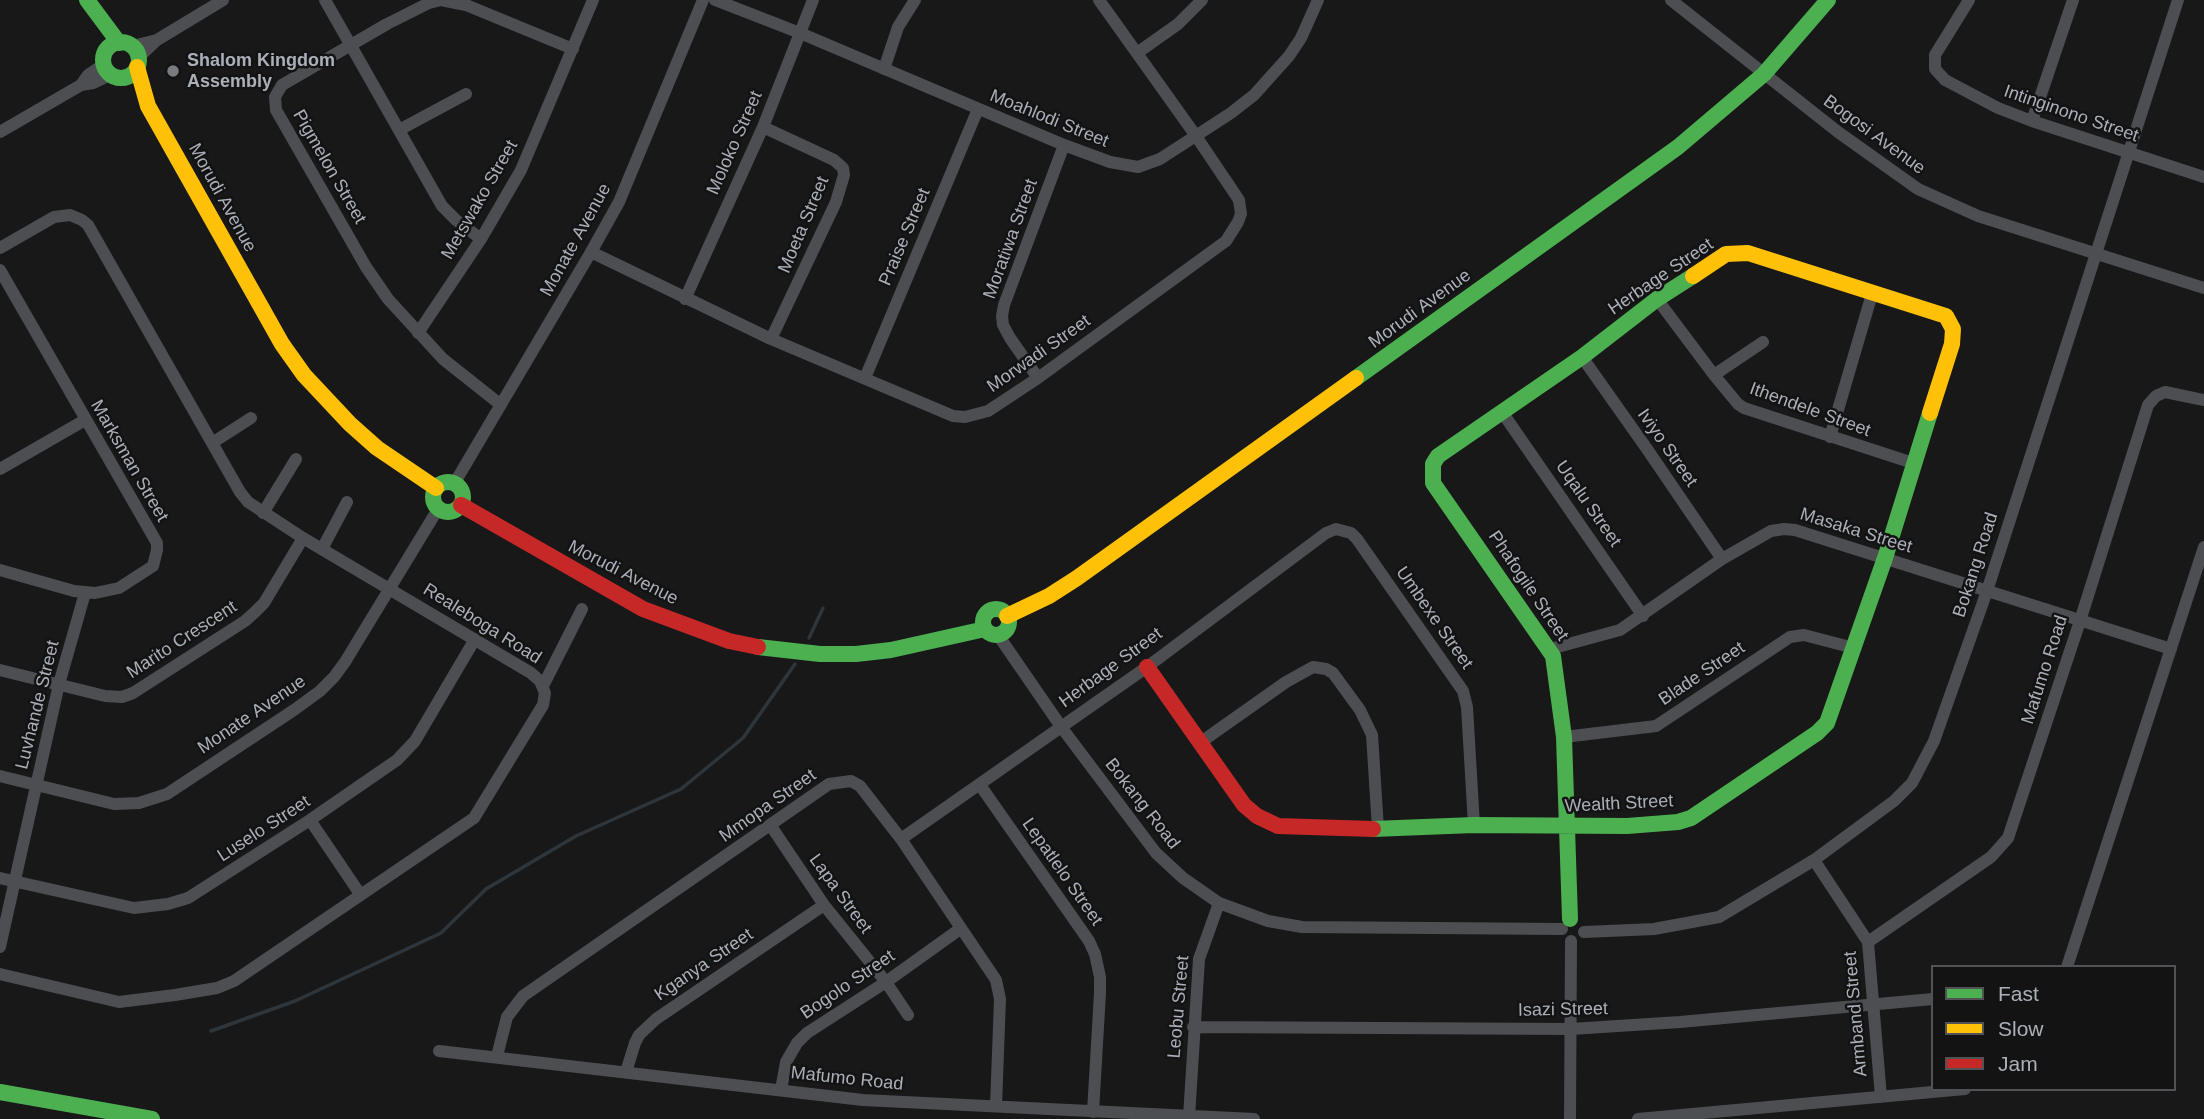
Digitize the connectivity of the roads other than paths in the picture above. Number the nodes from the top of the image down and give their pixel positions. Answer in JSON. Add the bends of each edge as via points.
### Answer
{"nodes":[{"id":1,"x":87,"y":0,"type":"edge"},
{"id":2,"x":325,"y":0,"type":"edge"},
{"id":3,"x":593,"y":0,"type":"edge"},
{"id":4,"x":703,"y":0,"type":"edge"},
{"id":5,"x":715,"y":0,"type":"edge"},
{"id":6,"x":813,"y":0,"type":"edge"},
{"id":7,"x":915,"y":0,"type":"edge"},
{"id":8,"x":1099,"y":0,"type":"edge"},
{"id":9,"x":1202,"y":0,"type":"edge"},
{"id":10,"x":1318,"y":0,"type":"edge"},
{"id":11,"x":1828,"y":0,"type":"edge"},
{"id":12,"x":1969,"y":0,"type":"edge"},
{"id":13,"x":2073,"y":0,"type":"edge"},
{"id":14,"x":2178,"y":0,"type":"edge"},
{"id":15,"x":218,"y":1,"type":"edge"},
{"id":16,"x":1674,"y":1,"type":"edge"},
{"id":17,"x":800,"y":33,"type":"junction"},
{"id":18,"x":352,"y":45,"type":"junction"},
{"id":19,"x":573,"y":49,"type":"junction"},
{"id":20,"x":1137,"y":53,"type":"junction"},
{"id":21,"x":121,"y":60,"type":"junction"},
{"id":22,"x":884,"y":69,"type":"junction"},
{"id":23,"x":1764,"y":74,"type":"junction"},
{"id":24,"x":466,"y":94,"type":"dead end"},
{"id":25,"x":978,"y":109,"type":"junction"},
{"id":26,"x":2032,"y":121,"type":"junction"},
{"id":27,"x":763,"y":127,"type":"junction"},
{"id":28,"x":399,"y":130,"type":"junction"},
{"id":29,"x":0,"y":132,"type":"edge"},
{"id":30,"x":1196,"y":136,"type":"junction"},
{"id":31,"x":1064,"y":145,"type":"junction"},
{"id":32,"x":2128,"y":153,"type":"junction"},
{"id":33,"x":2204,"y":177,"type":"edge"},
{"id":34,"x":481,"y":239,"type":"junction"},
{"id":35,"x":0,"y":248,"type":"edge"},
{"id":36,"x":591,"y":253,"type":"junction"},
{"id":37,"x":2095,"y":253,"type":"junction"},
{"id":38,"x":0,"y":270,"type":"edge"},
{"id":39,"x":2204,"y":288,"type":"edge"},
{"id":40,"x":1872,"y":294,"type":"junction"},
{"id":41,"x":685,"y":299,"type":"junction"},
{"id":42,"x":1657,"y":299,"type":"junction"},
{"id":43,"x":1937,"y":312,"type":"joint"},
{"id":44,"x":418,"y":333,"type":"junction"},
{"id":45,"x":771,"y":339,"type":"junction"},
{"id":46,"x":1763,"y":342,"type":"dead end"},
{"id":47,"x":1581,"y":357,"type":"junction"},
{"id":48,"x":1714,"y":375,"type":"junction"},
{"id":49,"x":865,"y":378,"type":"junction"},
{"id":50,"x":1038,"y":378,"type":"junction"},
{"id":51,"x":2204,"y":400,"type":"edge"},
{"id":52,"x":501,"y":405,"type":"junction"},
{"id":53,"x":1502,"y":412,"type":"junction"},
{"id":54,"x":251,"y":418,"type":"dead end"},
{"id":55,"x":85,"y":420,"type":"junction"},
{"id":56,"x":1830,"y":437,"type":"junction"},
{"id":57,"x":212,"y":443,"type":"junction"},
{"id":58,"x":1437,"y":456,"type":"joint"},
{"id":59,"x":296,"y":459,"type":"dead end"},
{"id":60,"x":1916,"y":464,"type":"junction"},
{"id":61,"x":0,"y":469,"type":"edge"},
{"id":62,"x":454,"y":484,"type":"junction"},
{"id":63,"x":436,"y":488,"type":"junction"},
{"id":64,"x":347,"y":502,"type":"dead end"},
{"id":65,"x":461,"y":505,"type":"junction"},
{"id":66,"x":438,"y":509,"type":"junction"},
{"id":67,"x":263,"y":513,"type":"junction"},
{"id":68,"x":1342,"y":529,"type":"joint"},
{"id":69,"x":303,"y":538,"type":"junction"},
{"id":70,"x":2204,"y":547,"type":"edge"},
{"id":71,"x":322,"y":549,"type":"junction"},
{"id":72,"x":1885,"y":558,"type":"junction"},
{"id":73,"x":1722,"y":559,"type":"junction"},
{"id":74,"x":0,"y":570,"type":"edge"},
{"id":75,"x":391,"y":589,"type":"junction"},
{"id":76,"x":1987,"y":591,"type":"junction"},
{"id":77,"x":85,"y":593,"type":"junction"},
{"id":78,"x":582,"y":608,"type":"dead end"},
{"id":79,"x":1643,"y":616,"type":"junction"},
{"id":80,"x":2080,"y":621,"type":"junction"},
{"id":81,"x":992,"y":632,"type":"junction"},
{"id":82,"x":475,"y":639,"type":"junction"},
{"id":83,"x":1854,"y":648,"type":"junction"},
{"id":84,"x":1550,"y":649,"type":"junction"},
{"id":85,"x":2171,"y":649,"type":"junction"},
{"id":86,"x":1147,"y":667,"type":"junction"},
{"id":87,"x":0,"y":670,"type":"edge"},
{"id":88,"x":59,"y":684,"type":"junction"},
{"id":89,"x":543,"y":686,"type":"junction"},
{"id":90,"x":1062,"y":728,"type":"junction"},
{"id":91,"x":1564,"y":737,"type":"junction"},
{"id":92,"x":1201,"y":742,"type":"junction"},
{"id":93,"x":0,"y":776,"type":"edge"},
{"id":94,"x":37,"y":785,"type":"junction"},
{"id":95,"x":980,"y":785,"type":"junction"},
{"id":96,"x":310,"y":820,"type":"junction"},
{"id":97,"x":1474,"y":825,"type":"junction"},
{"id":98,"x":771,"y":826,"type":"junction"},
{"id":99,"x":1566,"y":826,"type":"junction"},
{"id":100,"x":1378,"y":829,"type":"junction"},
{"id":101,"x":901,"y":839,"type":"junction"},
{"id":102,"x":1814,"y":860,"type":"junction"},
{"id":103,"x":0,"y":878,"type":"edge"},
{"id":104,"x":16,"y":882,"type":"junction"},
{"id":105,"x":360,"y":894,"type":"junction"},
{"id":106,"x":1219,"y":903,"type":"junction"},
{"id":107,"x":824,"y":905,"type":"junction"},
{"id":108,"x":1566,"y":924,"type":"junction"},
{"id":109,"x":960,"y":929,"type":"junction"},
{"id":110,"x":1584,"y":932,"type":"junction"},
{"id":111,"x":1571,"y":941,"type":"junction"},
{"id":112,"x":1868,"y":942,"type":"junction"},
{"id":113,"x":0,"y":947,"type":"edge"},
{"id":114,"x":2068,"y":965,"type":"edge"},
{"id":115,"x":0,"y":974,"type":"edge"},
{"id":116,"x":886,"y":982,"type":"junction"},
{"id":117,"x":1931,"y":999,"type":"edge"},
{"id":118,"x":1874,"y":1005,"type":"junction"},
{"id":119,"x":908,"y":1015,"type":"dead end"},
{"id":120,"x":1193,"y":1027,"type":"junction"},
{"id":121,"x":1571,"y":1029,"type":"junction"},
{"id":122,"x":439,"y":1051,"type":"dead end"},
{"id":123,"x":497,"y":1056,"type":"junction"},
{"id":124,"x":626,"y":1072,"type":"junction"},
{"id":125,"x":781,"y":1090,"type":"junction"},
{"id":126,"x":1944,"y":1091,"type":"edge"},
{"id":127,"x":0,"y":1092,"type":"edge"},
{"id":128,"x":1881,"y":1097,"type":"junction"},
{"id":129,"x":996,"y":1106,"type":"junction"},
{"id":130,"x":1093,"y":1112,"type":"junction"},
{"id":131,"x":1189,"y":1117,"type":"junction"},
{"id":132,"x":152,"y":1119,"type":"edge"},
{"id":133,"x":1254,"y":1119,"type":"edge"},
{"id":134,"x":1570,"y":1119,"type":"edge"},
{"id":135,"x":1638,"y":1119,"type":"edge"}],
"edges":[{"from":1,"to":21,"type":"main road","name":"Morudi Avenue"},
{"from":2,"to":18,"type":"street"},
{"from":3,"to":19,"type":"street","name":"Metswako Street"},
{"from":4,"to":36,"type":"street","name":"Monate Avenue","via":[[633,171]]},
{"from":5,"to":17,"type":"street","name":"Moahlodi Street"},
{"from":6,"to":17,"type":"street","name":"Moloko Street"},
{"from":7,"to":22,"type":"street","via":[[898,27]]},
{"from":8,"to":20,"type":"street","name":"Morwadi Street"},
{"from":9,"to":20,"type":"street","via":[[1191,14]]},
{"from":10,"to":30,"type":"street","name":"Moahlodi Street","via":[[1301,38],[1272,77]]},
{"from":11,"to":23,"type":"main road","name":"Morudi Avenue"},
{"from":12,"to":26,"type":"street","name":"Intinginono Street","via":[[1938,48],[1935,69],[1945,80]]},
{"from":13,"to":26,"type":"street"},
{"from":14,"to":32,"type":"street","name":"Bokang Road"},
{"from":15,"to":21,"type":"street"},
{"from":16,"to":23,"type":"street","name":"Bogosi Avenue"},
{"from":17,"to":22,"type":"street","name":"Moahlodi Street"},
{"from":17,"to":27,"type":"street","name":"Moloko Street"},
{"from":18,"to":19,"type":"street","name":"Pigmelon Street","via":[[441,0],[466,5]]},
{"from":18,"to":28,"type":"street"},
{"from":18,"to":44,"type":"street","name":"Pigmelon Street","via":[[282,85],[275,97],[276,110],[366,267]]},
{"from":19,"to":34,"type":"street","name":"Metswako Street","via":[[529,154]]},
{"from":20,"to":30,"type":"street","name":"Morwadi Street"},
{"from":21,"to":29,"type":"street","via":[[88,75],[81,85]]},
{"from":21,"to":63,"type":"main road","name":"Morudi Avenue","via":[[304,375],[377,448]]},
{"from":22,"to":25,"type":"street","name":"Moahlodi Street"},
{"from":23,"to":37,"type":"street","name":"Bogosi Avenue","via":[[1918,189],[1978,216]]},
{"from":23,"to":81,"type":"main road","name":"Morudi Avenue","via":[[1678,147],[1077,578],[1007,616],[990,611],[984,619]]},
{"from":24,"to":28,"type":"street"},
{"from":25,"to":31,"type":"street","name":"Moahlodi Street"},
{"from":25,"to":49,"type":"street","name":"Praise Street"},
{"from":26,"to":32,"type":"street","name":"Intinginono Street"},
{"from":27,"to":41,"type":"street","name":"Moloko Street"},
{"from":27,"to":45,"type":"street","name":"Moeta Street","via":[[834,160],[844,175],[836,202]]},
{"from":28,"to":34,"type":"street","via":[[442,206]]},
{"from":30,"to":31,"type":"street","name":"Moahlodi Street","via":[[1138,167]]},
{"from":30,"to":50,"type":"street","name":"Morwadi Street","via":[[1239,200],[1241,214],[1232,234]]},
{"from":31,"to":50,"type":"street","name":"Moratiwa Street","via":[[1002,316],[1010,338]]},
{"from":32,"to":33,"type":"street","name":"Intinginono Street"},
{"from":32,"to":37,"type":"street","name":"Bokang Road"},
{"from":34,"to":44,"type":"street","name":"Metswako Street"},
{"from":35,"to":57,"type":"street","name":"Realeboga Road","via":[[54,217],[71,215],[88,225]]},
{"from":36,"to":41,"type":"street","name":"Morwadi Street"},
{"from":36,"to":52,"type":"street","name":"Monate Avenue"},
{"from":37,"to":39,"type":"street","name":"Bogosi Avenue"},
{"from":37,"to":76,"type":"street","name":"Bokang Road"},
{"from":38,"to":55,"type":"street","name":"Marksman Street"},
{"from":40,"to":42,"type":"main road","name":"Herbage Street","via":[[1733,252]]},
{"from":40,"to":43,"type":"main road","name":"Herbage Street"},
{"from":40,"to":56,"type":"street"},
{"from":41,"to":45,"type":"street","name":"Morwadi Street"},
{"from":42,"to":47,"type":"main road","name":"Herbage Street"},
{"from":42,"to":48,"type":"street","name":"Ithendele Street"},
{"from":43,"to":60,"type":"main road","name":"Wealth Street","via":[[1949,319],[1953,338]]},
{"from":44,"to":52,"type":"street","name":"Pigmelon Street","via":[[453,368]]},
{"from":45,"to":49,"type":"street","name":"Morwadi Street"},
{"from":46,"to":48,"type":"street"},
{"from":47,"to":53,"type":"main road","name":"Herbage Street"},
{"from":47,"to":73,"type":"street","name":"Iviyo Street"},
{"from":48,"to":56,"type":"street","name":"Ithendele Street","via":[[1744,408]]},
{"from":49,"to":50,"type":"street","name":"Morwadi Street","via":[[965,418],[988,411]]},
{"from":51,"to":80,"type":"street","name":"Mafumo Road","via":[[2165,392],[2148,405]]},
{"from":52,"to":62,"type":"street","name":"Monate Avenue"},
{"from":53,"to":58,"type":"main road","name":"Herbage Street"},
{"from":53,"to":79,"type":"street","name":"Uqalu Street"},
{"from":54,"to":57,"type":"street"},
{"from":55,"to":61,"type":"street"},
{"from":55,"to":77,"type":"street","name":"Marksman Street","via":[[158,550],[153,566],[125,585]]},
{"from":56,"to":60,"type":"street","name":"Ithendele Street"},
{"from":57,"to":67,"type":"street","name":"Realeboga Road","via":[[240,492]]},
{"from":58,"to":84,"type":"main road","name":"Phafogile Street","via":[[1433,483]]},
{"from":59,"to":67,"type":"street"},
{"from":60,"to":72,"type":"main road","name":"Wealth Street"},
{"from":62,"to":63,"type":"main road","via":[[445,482]]},
{"from":62,"to":65,"type":"main road","via":[[461,491]]},
{"from":63,"to":66,"type":"main road","via":[[433,499]]},
{"from":64,"to":71,"type":"street"},
{"from":65,"to":66,"type":"main road","via":[[451,512]]},
{"from":65,"to":81,"type":"main road","name":"Morudi Avenue","via":[[643,609],[729,641],[775,650],[856,654]]},
{"from":66,"to":75,"type":"street","name":"Monate Avenue"},
{"from":67,"to":69,"type":"street","name":"Realeboga Road"},
{"from":68,"to":86,"type":"street","name":"Herbage Street","via":[[1326,533]]},
{"from":68,"to":97,"type":"street","name":"Umbexe Street","via":[[1357,539],[1463,691]]},
{"from":69,"to":71,"type":"street","name":"Realeboga Road"},
{"from":69,"to":88,"type":"street","name":"Marito Crescent","via":[[255,612],[142,689],[122,697],[105,696]]},
{"from":70,"to":85,"type":"street"},
{"from":71,"to":75,"type":"street","name":"Realeboga Road"},
{"from":72,"to":73,"type":"street","name":"Masaka Street","via":[[1784,529],[1756,538]]},
{"from":72,"to":76,"type":"street","name":"Masaka Street"},
{"from":72,"to":83,"type":"main road","name":"Wealth Street"},
{"from":73,"to":79,"type":"street","name":"Masaka Street"},
{"from":74,"to":77,"type":"street","name":"Marksman Street"},
{"from":75,"to":82,"type":"street","name":"Realeboga Road"},
{"from":75,"to":94,"type":"street","name":"Monate Avenue","via":[[345,662],[320,691],[167,794],[139,803],[114,804]]},
{"from":76,"to":80,"type":"street","name":"Masaka Street"},
{"from":76,"to":102,"type":"street","name":"Bokang Road","via":[[1934,741],[1912,783]]},
{"from":77,"to":88,"type":"street","name":"Luvhande Street"},
{"from":78,"to":89,"type":"street"},
{"from":79,"to":84,"type":"street","name":"Masaka Street","via":[[1620,630]]},
{"from":80,"to":85,"type":"street","name":"Masaka Street"},
{"from":80,"to":112,"type":"street","name":"Mafumo Road","via":[[2008,838],[1991,857]]},
{"from":81,"to":90,"type":"street","name":"Bokang Road"},
{"from":82,"to":89,"type":"street","name":"Realeboga Road","via":[[531,673]]},
{"from":82,"to":96,"type":"street","name":"Luselo Street","via":[[407,751]]},
{"from":83,"to":91,"type":"street","name":"Blade Street","via":[[1804,635],[1790,637],[1656,726]]},
{"from":83,"to":99,"type":"main road","name":"Wealth Street","via":[[1822,729],[1699,814],[1678,822]]},
{"from":84,"to":91,"type":"main road","name":"Phafogile Street"},
{"from":85,"to":114,"type":"street"},
{"from":86,"to":90,"type":"street","name":"Herbage Street"},
{"from":86,"to":92,"type":"main road","name":"Wealth Street"},
{"from":87,"to":88,"type":"street","name":"Marito Crescent"},
{"from":88,"to":94,"type":"street","name":"Luvhande Street"},
{"from":89,"to":105,"type":"street","name":"Realeboga Road","via":[[543,705],[478,814]]},
{"from":90,"to":95,"type":"street","name":"Herbage Street"},
{"from":90,"to":106,"type":"street","name":"Bokang Road","via":[[1161,859]]},
{"from":91,"to":99,"type":"main road","name":"Phafogile Street"},
{"from":92,"to":100,"type":"main road","name":"Wealth Street","via":[[1244,805],[1269,823]]},
{"from":92,"to":100,"type":"street","via":[[1286,682],[1313,667],[1326,669],[1360,710],[1372,735]]},
{"from":93,"to":94,"type":"street","name":"Monate Avenue"},
{"from":94,"to":104,"type":"street","name":"Luvhande Street"},
{"from":95,"to":101,"type":"street","name":"Herbage Street"},
{"from":95,"to":130,"type":"street","name":"Lepatlelo Street","via":[[1095,954],[1100,993]]},
{"from":96,"to":104,"type":"street","name":"Luselo Street","via":[[199,892],[169,904],[124,907]]},
{"from":96,"to":105,"type":"street"},
{"from":97,"to":99,"type":"main road","name":"Wealth Street"},
{"from":97,"to":100,"type":"main road","name":"Wealth Street"},
{"from":98,"to":101,"type":"street","name":"Mmopa Street","via":[[829,784],[851,781],[860,786]]},
{"from":98,"to":107,"type":"street","name":"Lapa Street"},
{"from":98,"to":123,"type":"street","name":"Mmopa Street","via":[[523,996],[508,1017]]},
{"from":99,"to":108,"type":"main road","name":"Phafogile Street"},
{"from":101,"to":109,"type":"street","name":"Mmopa Street"},
{"from":102,"to":110,"type":"street","name":"Bokang Road","via":[[1719,916],[1654,929]]},
{"from":102,"to":112,"type":"street","name":"Armband Street"},
{"from":103,"to":104,"type":"street","name":"Luselo Street"},
{"from":104,"to":113,"type":"street","name":"Luvhande Street"},
{"from":105,"to":115,"type":"street","name":"Realeboga Road","via":[[217,988],[119,1002]]},
{"from":106,"to":108,"type":"street","name":"Bokang Road","via":[[1268,921],[1313,928]]},
{"from":106,"to":120,"type":"street","name":"Leobu Street","via":[[1200,954]]},
{"from":107,"to":116,"type":"street","name":"Lapa Street"},
{"from":107,"to":124,"type":"street","name":"Kganya Street","via":[[651,1024],[635,1043]]},
{"from":108,"to":110,"type":"street","via":[[1581,921]]},
{"from":108,"to":111,"type":"street","via":[[1563,934]]},
{"from":109,"to":116,"type":"street","name":"Bogolo Street"},
{"from":109,"to":129,"type":"street","name":"Mmopa Street","via":[[999,986]]},
{"from":110,"to":111,"type":"street"},
{"from":111,"to":121,"type":"street"},
{"from":112,"to":118,"type":"street","name":"Armband Street"},
{"from":116,"to":119,"type":"street","name":"Lapa Street"},
{"from":116,"to":125,"type":"street","name":"Bogolo Street","via":[[797,1043],[786,1062]]},
{"from":117,"to":118,"type":"street","name":"Isazi Street"},
{"from":118,"to":121,"type":"street","name":"Isazi Street"},
{"from":118,"to":128,"type":"street","name":"Armband Street"},
{"from":120,"to":121,"type":"street","name":"Isazi Street"},
{"from":120,"to":131,"type":"street","name":"Leobu Street"},
{"from":121,"to":134,"type":"street"},
{"from":122,"to":123,"type":"street","name":"Mafumo Road"},
{"from":123,"to":124,"type":"street","name":"Mafumo Road"},
{"from":124,"to":125,"type":"street","name":"Mafumo Road"},
{"from":125,"to":129,"type":"street","name":"Mafumo Road","via":[[863,1100]]},
{"from":126,"to":128,"type":"street"},
{"from":127,"to":132,"type":"main road"},
{"from":128,"to":135,"type":"street"},
{"from":129,"to":130,"type":"street","name":"Mafumo Road"},
{"from":130,"to":131,"type":"street","name":"Mafumo Road"},
{"from":131,"to":133,"type":"street","name":"Mafumo Road"}]}
